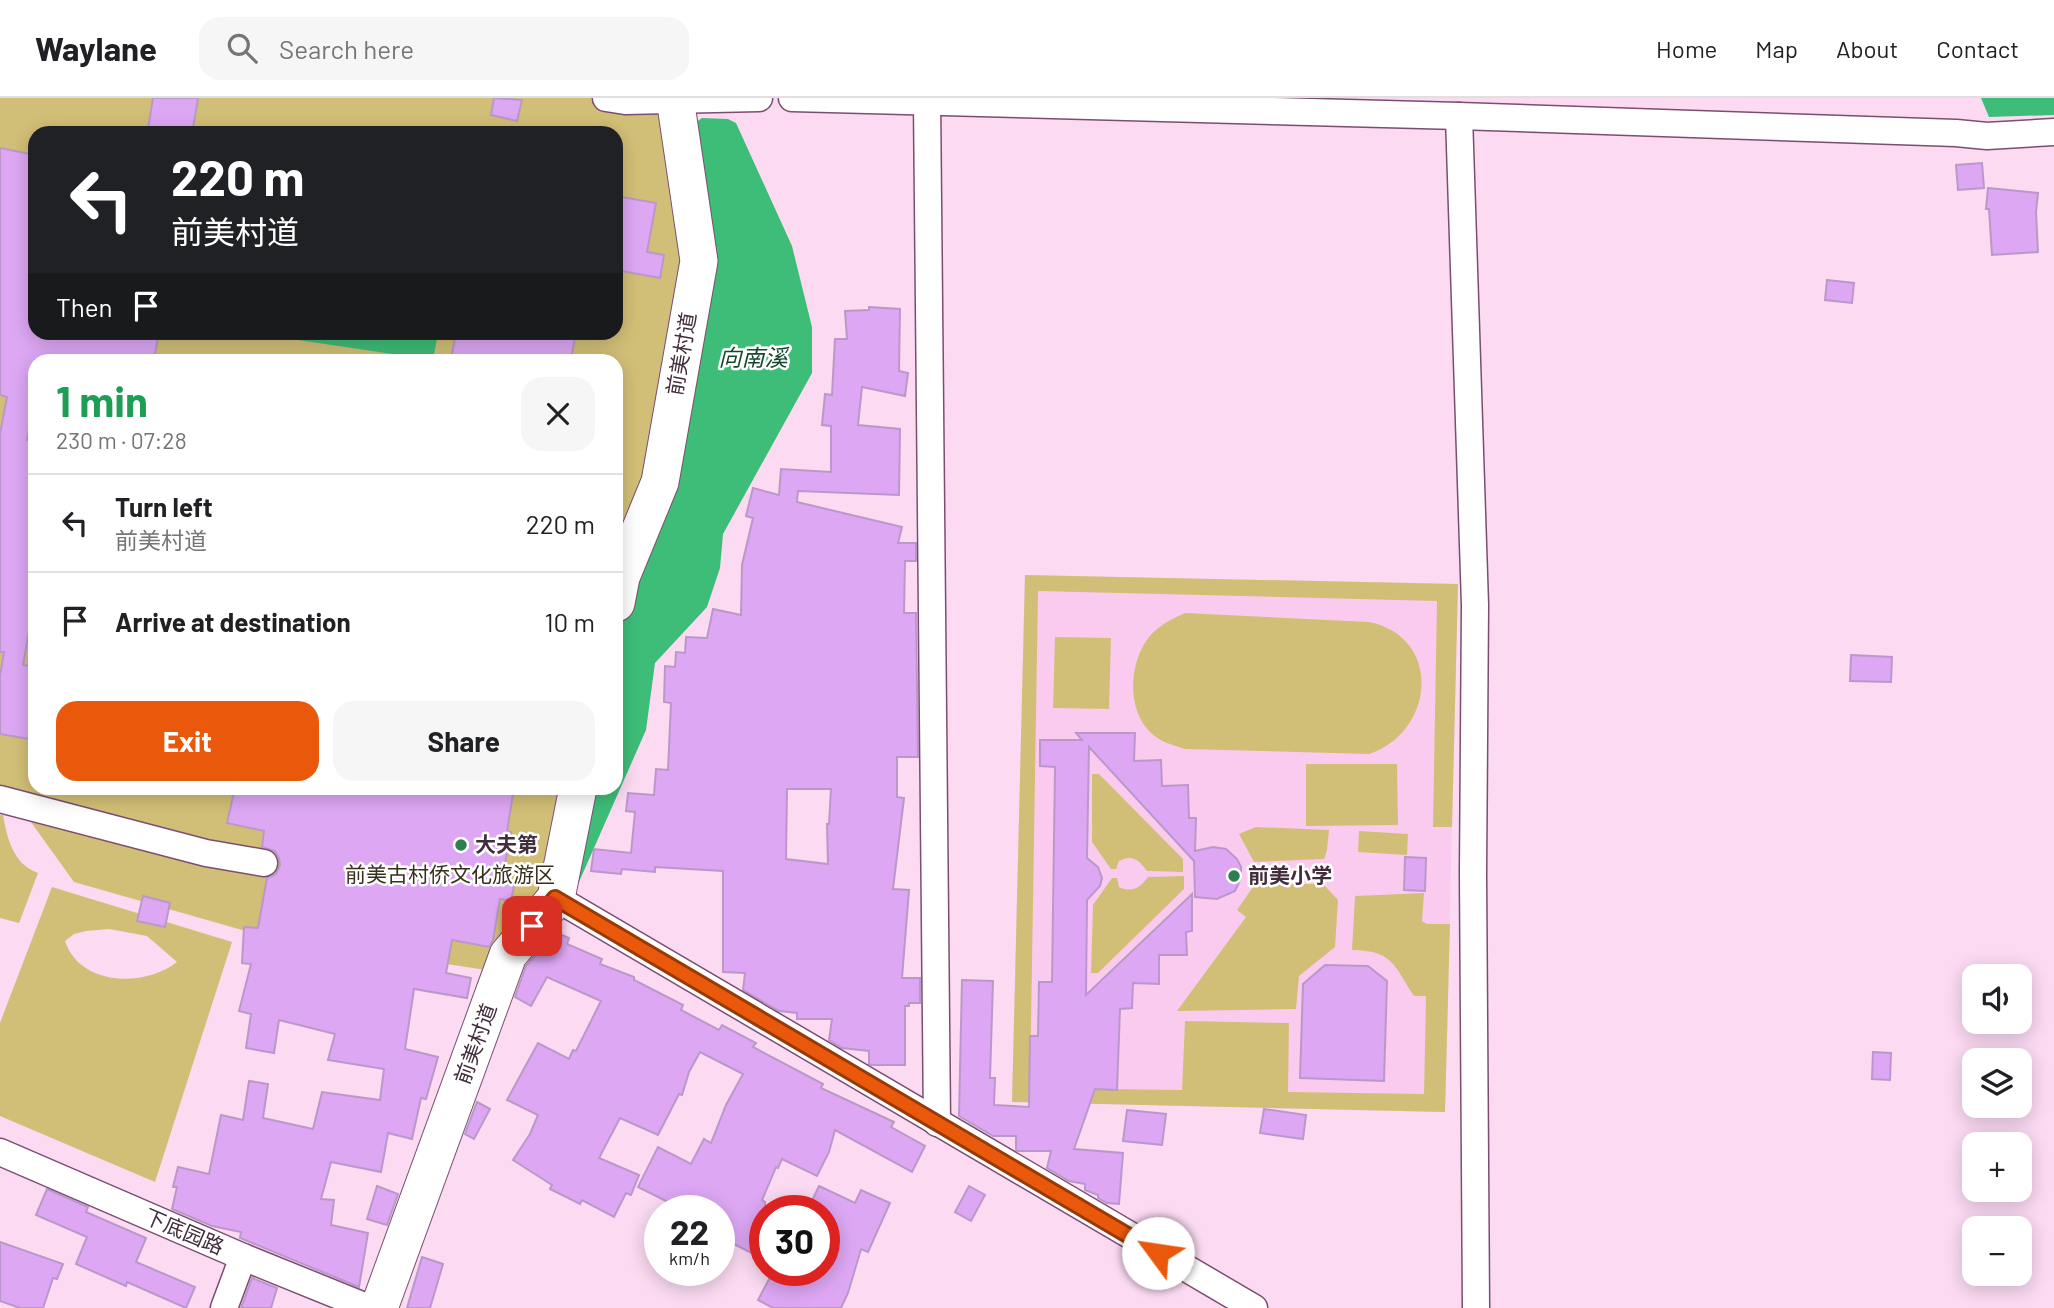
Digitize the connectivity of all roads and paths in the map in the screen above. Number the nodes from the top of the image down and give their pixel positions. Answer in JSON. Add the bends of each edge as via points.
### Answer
{"nodes":[{"id":1,"x":606,"y":98,"type":"edge"},
{"id":2,"x":759,"y":98,"type":"edge"},
{"id":3,"x":792,"y":98,"type":"edge"},
{"id":4,"x":676,"y":100,"type":"edge"},
{"id":5,"x":927,"y":100,"type":"junction"},
{"id":6,"x":1459,"y":116,"type":"junction"},
{"id":7,"x":2054,"y":132,"type":"edge"},
{"id":8,"x":623,"y":572,"type":"edge"},
{"id":9,"x":577,"y":795,"type":"edge"},
{"id":10,"x":0,"y":799,"type":"edge"},
{"id":11,"x":264,"y":863,"type":"dead end"},
{"id":12,"x":555,"y":898,"type":"junction"},
{"id":13,"x":937,"y":1123,"type":"junction"},
{"id":14,"x":0,"y":1152,"type":"edge"},
{"id":15,"x":243,"y":1257,"type":"junction"},
{"id":16,"x":224,"y":1308,"type":"edge"},
{"id":17,"x":369,"y":1308,"type":"edge"},
{"id":18,"x":379,"y":1308,"type":"edge"},
{"id":19,"x":1254,"y":1308,"type":"edge"},
{"id":20,"x":1476,"y":1308,"type":"edge"}],
"edges":[{"from":1,"to":4,"type":"street"},
{"from":2,"to":4,"type":"street"},
{"from":3,"to":5,"type":"street"},
{"from":4,"to":8,"type":"street","name":"前美村道","via":[[699,261],[660,482]]},
{"from":5,"to":6,"type":"street"},
{"from":5,"to":13,"type":"street"},
{"from":6,"to":7,"type":"street","via":[[1987,136]]},
{"from":6,"to":20,"type":"street","via":[[1475,605]]},
{"from":9,"to":12,"type":"street","name":"前美村道"},
{"from":10,"to":11,"type":"street","via":[[206,853]]},
{"from":12,"to":13,"type":"street"},
{"from":12,"to":18,"type":"street","name":"前美村道","via":[[508,955]]},
{"from":13,"to":19,"type":"street"},
{"from":14,"to":15,"type":"street","name":"下底园路"},
{"from":15,"to":16,"type":"street"},
{"from":15,"to":17,"type":"street","name":"下底园路"}]}
